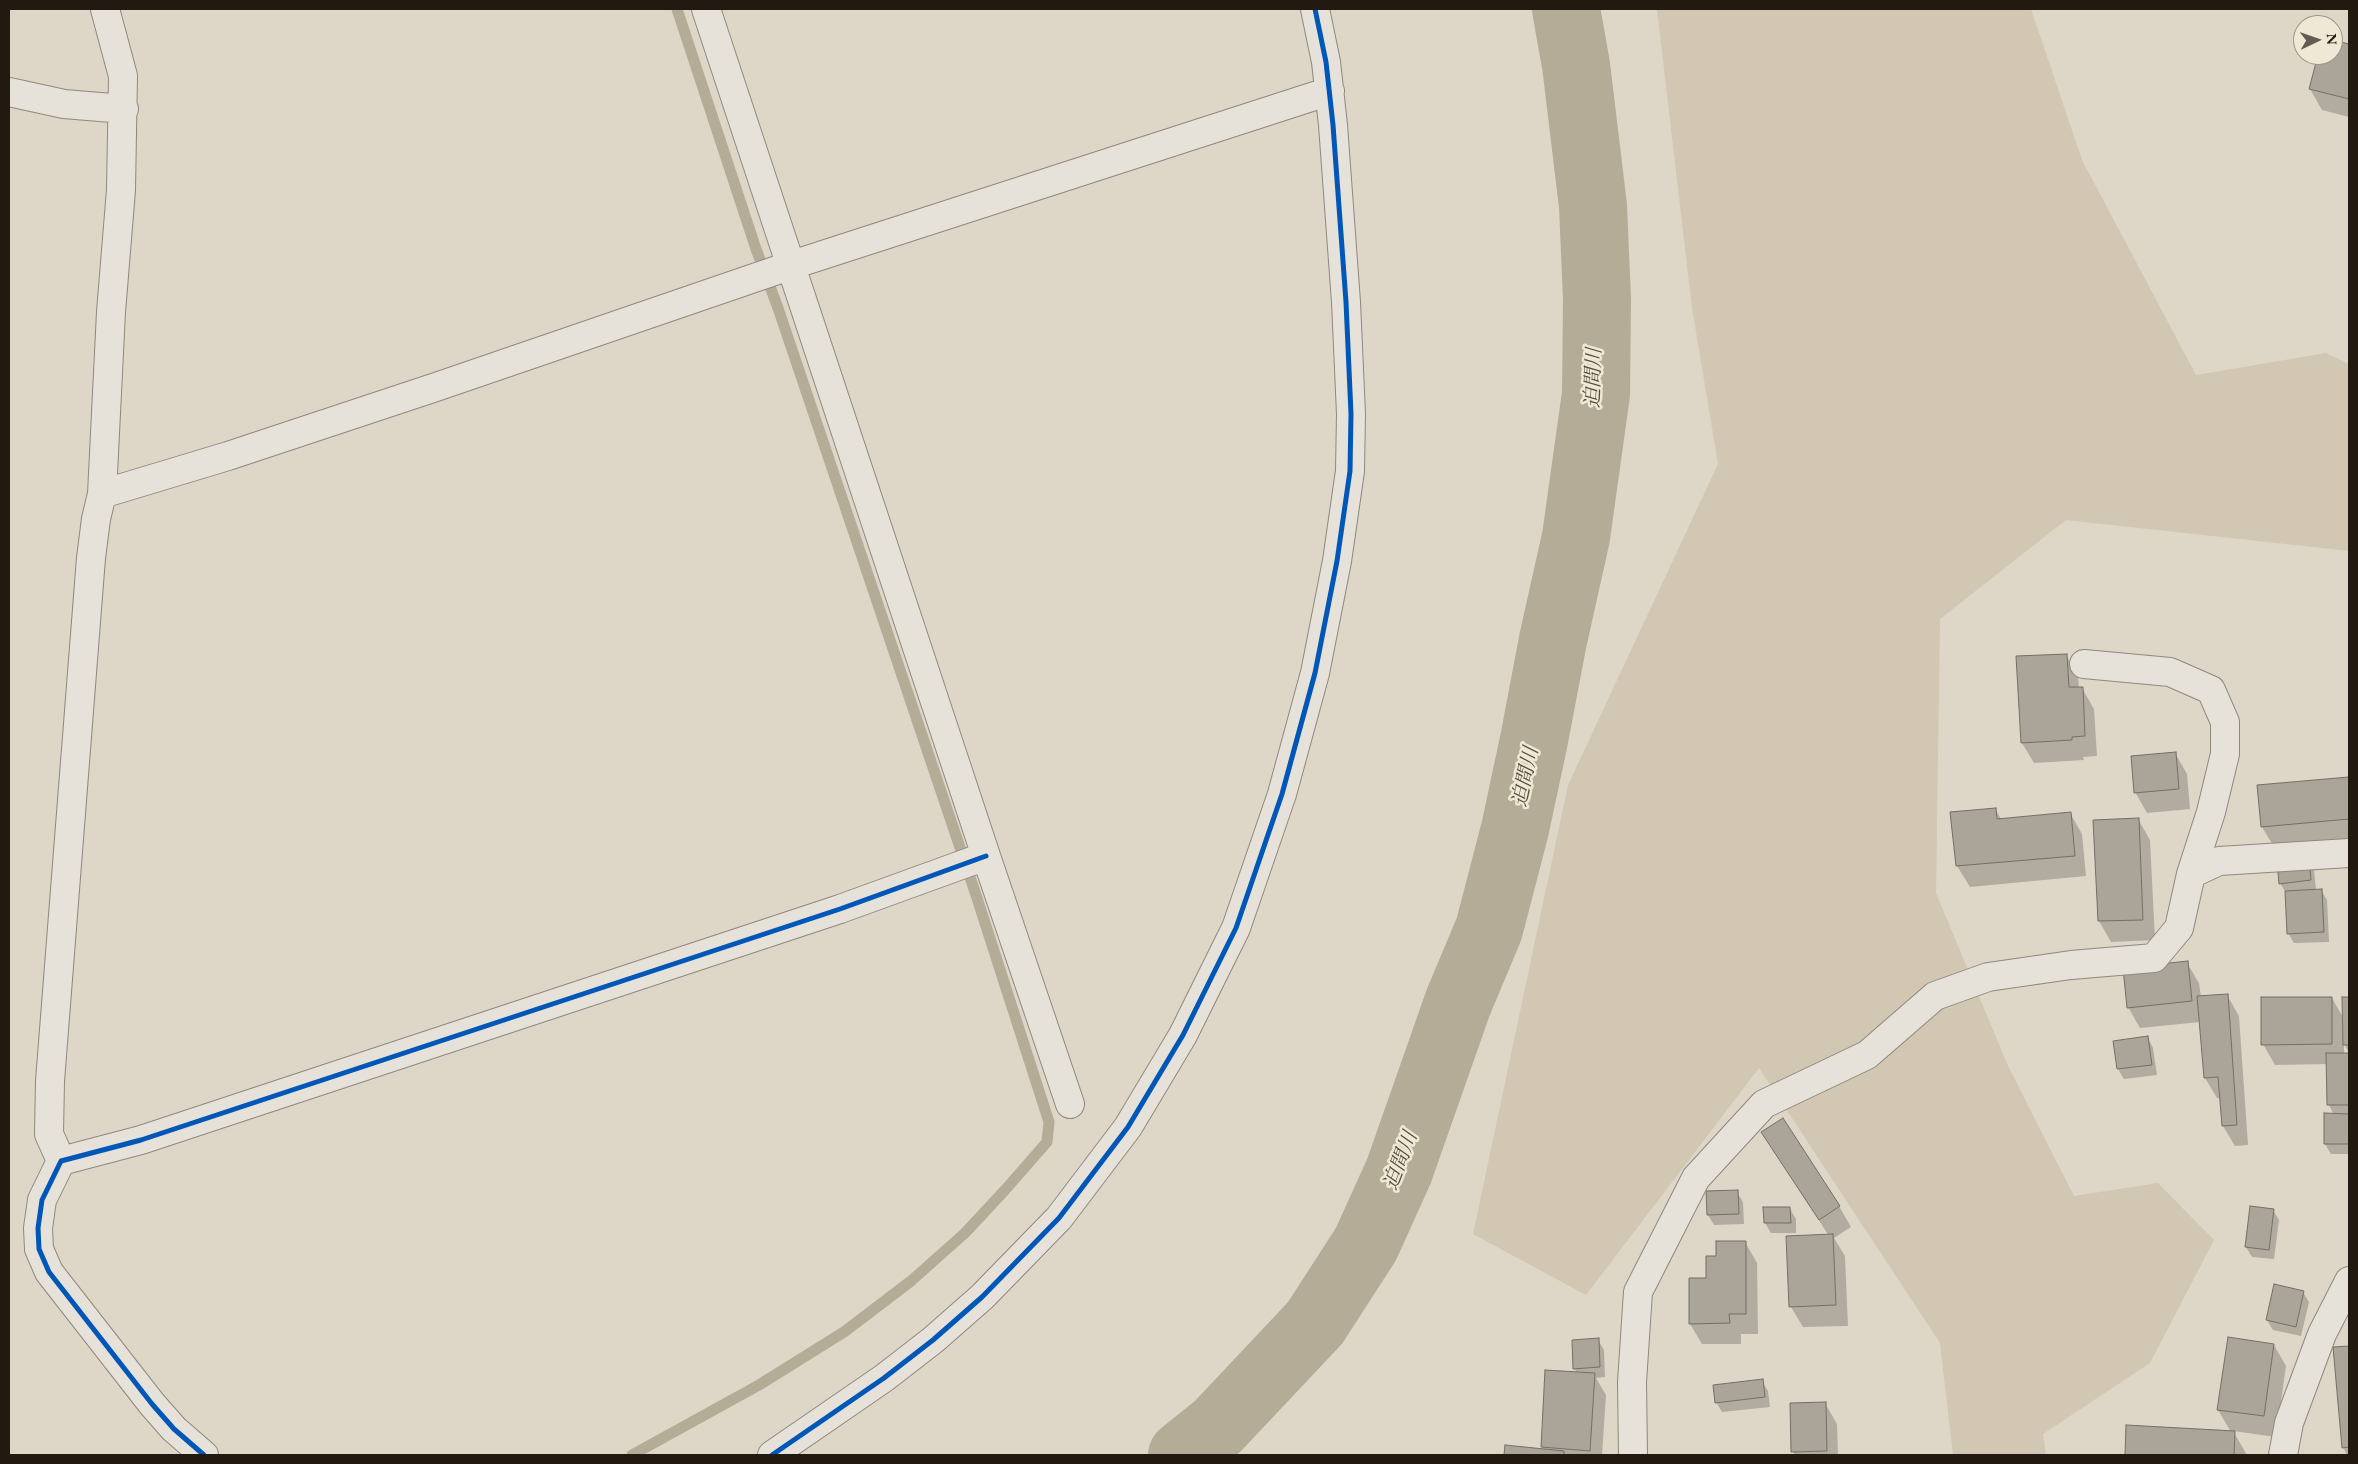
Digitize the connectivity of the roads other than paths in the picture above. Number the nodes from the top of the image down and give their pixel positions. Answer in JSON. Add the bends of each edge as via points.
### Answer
{"nodes":[{"id":1,"x":105,"y":9,"type":"edge"},
{"id":2,"x":706,"y":9,"type":"edge"},
{"id":3,"x":1315,"y":9,"type":"edge"},
{"id":4,"x":1330,"y":91,"type":"junction"},
{"id":5,"x":9,"y":92,"type":"edge"},
{"id":6,"x":124,"y":109,"type":"junction"},
{"id":7,"x":792,"y":264,"type":"junction"},
{"id":8,"x":102,"y":494,"type":"junction"},
{"id":9,"x":2084,"y":664,"type":"dead end"},
{"id":10,"x":2349,"y":853,"type":"edge"},
{"id":11,"x":986,"y":856,"type":"junction"},
{"id":12,"x":2191,"y":874,"type":"junction"},
{"id":13,"x":1070,"y":1104,"type":"dead end"},
{"id":14,"x":61,"y":1161,"type":"junction"},
{"id":15,"x":2349,"y":1282,"type":"edge"},
{"id":16,"x":204,"y":1455,"type":"edge"},
{"id":17,"x":772,"y":1455,"type":"edge"},
{"id":18,"x":1633,"y":1455,"type":"edge"},
{"id":19,"x":2283,"y":1455,"type":"edge"}],
"edges":[{"from":1,"to":6,"type":"street","via":[[123,76]]},
{"from":2,"to":7,"type":"street"},
{"from":3,"to":4,"type":"street"},
{"from":4,"to":7,"type":"street"},
{"from":4,"to":17,"type":"street","via":[[1346,302],[1350,471],[1337,561],[1315,673],[1285,785],[1236,928],[1183,1034],[1128,1127],[1059,1218],[982,1297],[933,1340]]},
{"from":5,"to":6,"type":"street","via":[[64,104]]},
{"from":6,"to":8,"type":"street"},
{"from":7,"to":8,"type":"street","via":[[436,387]]},
{"from":7,"to":11,"type":"street"},
{"from":8,"to":14,"type":"street","via":[[91,558],[50,1081],[49,1134]]},
{"from":9,"to":12,"type":"street","via":[[2170,672],[2211,690],[2225,722],[2225,754]]},
{"from":10,"to":12,"type":"street","via":[[2219,861]]},
{"from":11,"to":13,"type":"street"},
{"from":11,"to":14,"type":"street","via":[[840,909],[141,1140]]},
{"from":12,"to":18,"type":"street","via":[[2179,928],[2154,958],[1988,977],[1935,996],[1867,1055],[1764,1104],[1696,1178],[1638,1292],[1632,1382]]},
{"from":14,"to":16,"type":"street","via":[[42,1200],[38,1228],[39,1249],[50,1272],[152,1404]]},
{"from":15,"to":19,"type":"street","via":[[2322,1334],[2289,1424]]}]}
